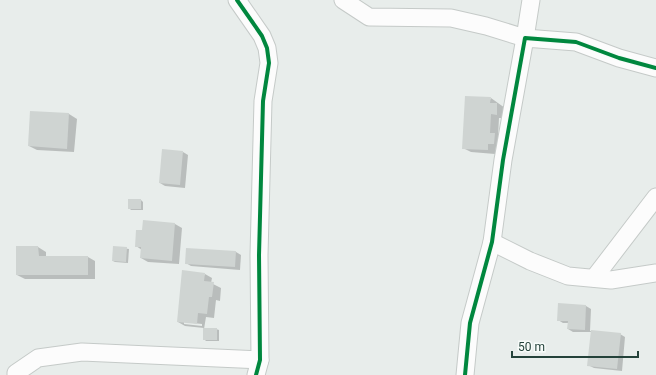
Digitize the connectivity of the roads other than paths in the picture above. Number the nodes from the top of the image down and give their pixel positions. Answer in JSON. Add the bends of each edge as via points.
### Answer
{"nodes":[{"id":1,"x":237,"y":0,"type":"edge"},
{"id":2,"x":343,"y":0,"type":"edge"},
{"id":3,"x":531,"y":0,"type":"edge"},
{"id":4,"x":525,"y":38,"type":"junction"},
{"id":5,"x":656,"y":68,"type":"edge"},
{"id":6,"x":656,"y":197,"type":"edge"},
{"id":7,"x":492,"y":242,"type":"junction"},
{"id":8,"x":656,"y":273,"type":"edge"},
{"id":9,"x":594,"y":278,"type":"junction"},
{"id":10,"x":258,"y":368,"type":"edge"},
{"id":11,"x":466,"y":368,"type":"edge"},
{"id":12,"x":16,"y":375,"type":"edge"},
{"id":13,"x":479,"y":375,"type":"edge"}],
"edges":[{"from":1,"to":10,"type":"street","via":[[262,36],[269,63],[263,101]]},
{"from":2,"to":4,"type":"street","via":[[369,17],[451,18]]},
{"from":3,"to":4,"type":"street"},
{"from":4,"to":5,"type":"street","via":[[576,42]]},
{"from":4,"to":7,"type":"street","via":[[503,160]]},
{"from":6,"to":9,"type":"street"},
{"from":7,"to":9,"type":"street","via":[[568,276]]},
{"from":7,"to":11,"type":"street","via":[[470,323]]},
{"from":8,"to":9,"type":"street","via":[[611,280]]},
{"from":10,"to":12,"type":"street","via":[[82,352],[38,358]]},
{"from":11,"to":13,"type":"street"}]}
